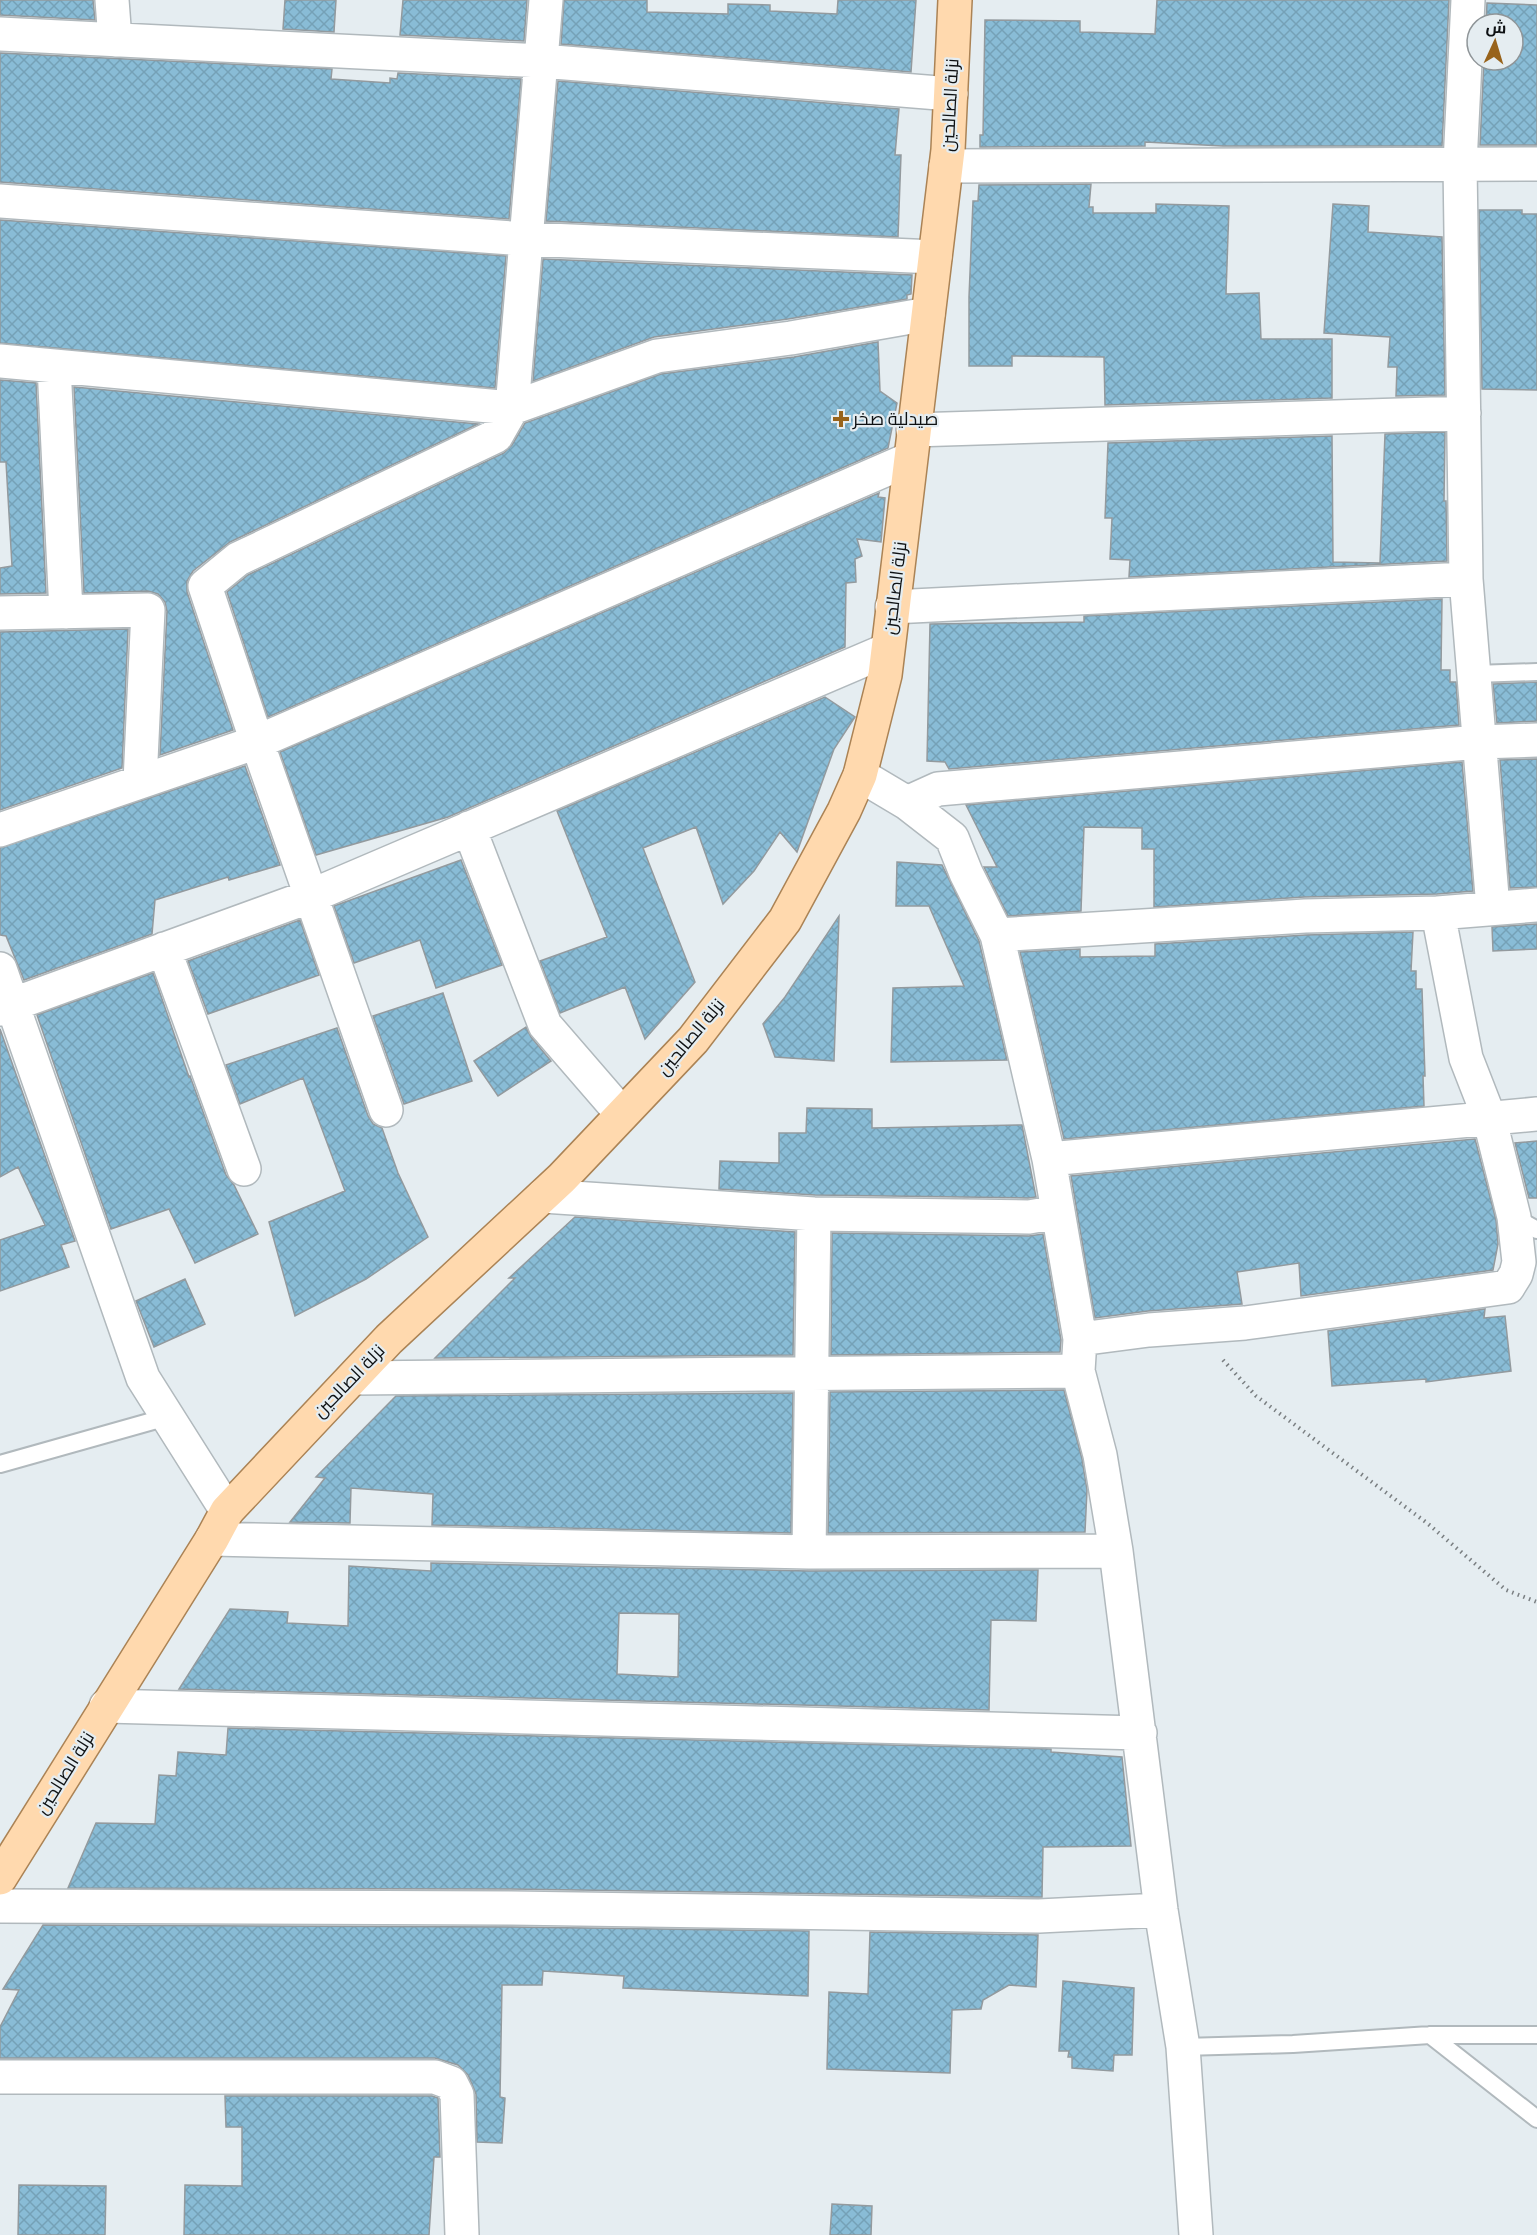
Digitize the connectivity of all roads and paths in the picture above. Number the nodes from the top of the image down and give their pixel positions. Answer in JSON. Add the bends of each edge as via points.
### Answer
{"nodes":[{"id":1,"x":112,"y":0,"type":"edge"},
{"id":2,"x":546,"y":0,"type":"edge"},
{"id":3,"x":956,"y":0,"type":"edge"},
{"id":4,"x":1468,"y":0,"type":"edge"},
{"id":5,"x":0,"y":34,"type":"edge"},
{"id":6,"x":115,"y":40,"type":"junction"},
{"id":7,"x":541,"y":61,"type":"junction"},
{"id":8,"x":951,"y":94,"type":"junction"},
{"id":9,"x":1460,"y":164,"type":"junction"},
{"id":10,"x":1537,"y":164,"type":"edge"},
{"id":11,"x":945,"y":166,"type":"junction"},
{"id":12,"x":0,"y":201,"type":"edge"},
{"id":13,"x":526,"y":239,"type":"junction"},
{"id":14,"x":935,"y":257,"type":"junction"},
{"id":15,"x":928,"y":314,"type":"junction"},
{"id":16,"x":0,"y":361,"type":"edge"},
{"id":17,"x":54,"y":366,"type":"junction"},
{"id":18,"x":512,"y":408,"type":"junction"},
{"id":19,"x":1464,"y":413,"type":"junction"},
{"id":20,"x":912,"y":445,"type":"junction"},
{"id":21,"x":1466,"y":579,"type":"junction"},
{"id":22,"x":892,"y":607,"type":"junction"},
{"id":23,"x":66,"y":612,"type":"junction"},
{"id":24,"x":0,"y":613,"type":"edge"},
{"id":25,"x":887,"y":650,"type":"junction"},
{"id":26,"x":1537,"y":672,"type":"edge"},
{"id":27,"x":1474,"y":674,"type":"junction"},
{"id":28,"x":1537,"y":740,"type":"edge"},
{"id":29,"x":257,"y":742,"type":"junction"},
{"id":30,"x":1479,"y":742,"type":"junction"},
{"id":31,"x":860,"y":775,"type":"junction"},
{"id":32,"x":140,"y":782,"type":"junction"},
{"id":33,"x":907,"y":803,"type":"junction"},
{"id":34,"x":469,"y":828,"type":"junction"},
{"id":35,"x":0,"y":830,"type":"edge"},
{"id":36,"x":311,"y":896,"type":"junction"},
{"id":37,"x":1537,"y":905,"type":"edge"},
{"id":38,"x":1493,"y":908,"type":"junction"},
{"id":39,"x":1438,"y":913,"type":"junction"},
{"id":40,"x":997,"y":935,"type":"junction"},
{"id":41,"x":164,"y":949,"type":"junction"},
{"id":42,"x":0,"y":969,"type":"edge"},
{"id":43,"x":7,"y":1007,"type":"edge"},
{"id":44,"x":386,"y":1110,"type":"dead end"},
{"id":45,"x":622,"y":1114,"type":"junction"},
{"id":46,"x":1537,"y":1114,"type":"edge"},
{"id":47,"x":1489,"y":1117,"type":"junction"},
{"id":48,"x":1049,"y":1159,"type":"junction"},
{"id":49,"x":244,"y":1169,"type":"dead end"},
{"id":50,"x":543,"y":1196,"type":"junction"},
{"id":51,"x":1058,"y":1212,"type":"junction"},
{"id":52,"x":814,"y":1214,"type":"junction"},
{"id":53,"x":1525,"y":1223,"type":"edge"},
{"id":54,"x":1193,"y":1326,"type":"junction"},
{"id":55,"x":1079,"y":1355,"type":"junction"},
{"id":56,"x":810,"y":1374,"type":"junction"},
{"id":57,"x":353,"y":1377,"type":"junction"},
{"id":58,"x":167,"y":1417,"type":"junction"},
{"id":59,"x":0,"y":1464,"type":"edge"},
{"id":60,"x":219,"y":1525,"type":"junction"},
{"id":61,"x":1116,"y":1551,"type":"junction"},
{"id":62,"x":809,"y":1552,"type":"junction"},
{"id":63,"x":1537,"y":1602,"type":"edge"},
{"id":64,"x":106,"y":1706,"type":"junction"},
{"id":65,"x":1140,"y":1733,"type":"junction"},
{"id":66,"x":0,"y":1878,"type":"edge"},
{"id":67,"x":0,"y":1906,"type":"edge"},
{"id":68,"x":1161,"y":1910,"type":"junction"},
{"id":69,"x":1430,"y":2034,"type":"junction"},
{"id":70,"x":1537,"y":2035,"type":"edge"},
{"id":71,"x":1183,"y":2047,"type":"junction"},
{"id":72,"x":0,"y":2077,"type":"edge"},
{"id":73,"x":1537,"y":2119,"type":"edge"},
{"id":74,"x":462,"y":2235,"type":"edge"},
{"id":75,"x":1196,"y":2235,"type":"edge"}],
"edges":[{"from":1,"to":6,"type":"street"},
{"from":2,"to":7,"type":"street"},
{"from":3,"to":8,"type":"main road","name":"نزلة الصالحين"},
{"from":4,"to":9,"type":"street"},
{"from":5,"to":6,"type":"street"},
{"from":6,"to":7,"type":"street"},
{"from":7,"to":8,"type":"street"},
{"from":7,"to":13,"type":"street"},
{"from":8,"to":11,"type":"main road","name":"نزلة الصالحين"},
{"from":9,"to":10,"type":"street"},
{"from":9,"to":11,"type":"street"},
{"from":9,"to":19,"type":"street"},
{"from":11,"to":14,"type":"main road","name":"نزلة الصالحين"},
{"from":12,"to":13,"type":"street"},
{"from":13,"to":14,"type":"street"},
{"from":13,"to":18,"type":"street"},
{"from":14,"to":15,"type":"main road","name":"نزلة الصالحين"},
{"from":15,"to":18,"type":"street","via":[[657,356]]},
{"from":15,"to":20,"type":"main road","name":"نزلة الصالحين"},
{"from":16,"to":17,"type":"street"},
{"from":17,"to":18,"type":"street"},
{"from":17,"to":23,"type":"street"},
{"from":18,"to":29,"type":"street","via":[[496,435],[238,559],[205,586]]},
{"from":19,"to":20,"type":"street"},
{"from":19,"to":21,"type":"street"},
{"from":20,"to":22,"type":"main road","name":"نزلة الصالحين"},
{"from":20,"to":29,"type":"street"},
{"from":21,"to":22,"type":"street"},
{"from":21,"to":27,"type":"street"},
{"from":22,"to":25,"type":"main road","name":"نزلة الصالحين"},
{"from":23,"to":24,"type":"street"},
{"from":23,"to":32,"type":"street","via":[[148,610]]},
{"from":25,"to":31,"type":"main road","name":"نزلة الصالحين","via":[[885,675]]},
{"from":25,"to":34,"type":"street"},
{"from":26,"to":27,"type":"lane"},
{"from":27,"to":30,"type":"street"},
{"from":28,"to":30,"type":"street"},
{"from":29,"to":32,"type":"street"},
{"from":29,"to":36,"type":"street"},
{"from":30,"to":33,"type":"street","via":[[938,789]]},
{"from":30,"to":38,"type":"street"},
{"from":31,"to":33,"type":"street"},
{"from":31,"to":45,"type":"main road","name":"نزلة الصالحين","via":[[844,812],[784,920],[693,1040]]},
{"from":32,"to":35,"type":"street"},
{"from":33,"to":40,"type":"street","via":[[952,838]]},
{"from":34,"to":36,"type":"street"},
{"from":34,"to":45,"type":"street","via":[[545,1025]]},
{"from":36,"to":41,"type":"street"},
{"from":36,"to":44,"type":"street"},
{"from":37,"to":38,"type":"street"},
{"from":38,"to":39,"type":"street"},
{"from":39,"to":40,"type":"street","via":[[1305,916]]},
{"from":39,"to":47,"type":"street","via":[[1466,1058]]},
{"from":40,"to":48,"type":"street"},
{"from":41,"to":43,"type":"street"},
{"from":41,"to":49,"type":"street"},
{"from":42,"to":43,"type":"street"},
{"from":43,"to":58,"type":"street","via":[[143,1378]]},
{"from":45,"to":50,"type":"main road","name":"نزلة الصالحين"},
{"from":46,"to":47,"type":"street"},
{"from":47,"to":48,"type":"street"},
{"from":47,"to":53,"type":"street"},
{"from":48,"to":51,"type":"street"},
{"from":50,"to":52,"type":"street"},
{"from":50,"to":57,"type":"main road","name":"نزلة الصالحين"},
{"from":51,"to":52,"type":"street","via":[[1029,1217]]},
{"from":51,"to":55,"type":"street"},
{"from":52,"to":56,"type":"street"},
{"from":53,"to":54,"type":"street","via":[[1516,1274],[1508,1287],[1245,1323]]},
{"from":54,"to":55,"type":"street"},
{"from":54,"to":63,"type":"path","via":[[1256,1396],[1427,1523],[1506,1590]]},
{"from":55,"to":56,"type":"street"},
{"from":55,"to":61,"type":"street"},
{"from":56,"to":57,"type":"street"},
{"from":56,"to":62,"type":"street"},
{"from":57,"to":60,"type":"main road","name":"نزلة الصالحين"},
{"from":58,"to":59,"type":"lane"},
{"from":58,"to":60,"type":"street"},
{"from":60,"to":62,"type":"street"},
{"from":60,"to":64,"type":"main road","name":"نزلة الصالحين"},
{"from":61,"to":62,"type":"street"},
{"from":61,"to":65,"type":"street"},
{"from":64,"to":65,"type":"street"},
{"from":64,"to":66,"type":"main road","name":"نزلة الصالحين"},
{"from":65,"to":68,"type":"street"},
{"from":67,"to":68,"type":"street","via":[[1039,1916]]},
{"from":68,"to":71,"type":"street"},
{"from":69,"to":70,"type":"lane"},
{"from":69,"to":71,"type":"lane"},
{"from":69,"to":73,"type":"lane"},
{"from":71,"to":75,"type":"street"},
{"from":72,"to":74,"type":"street","via":[[435,2077],[451,2083],[457,2095]]}]}
